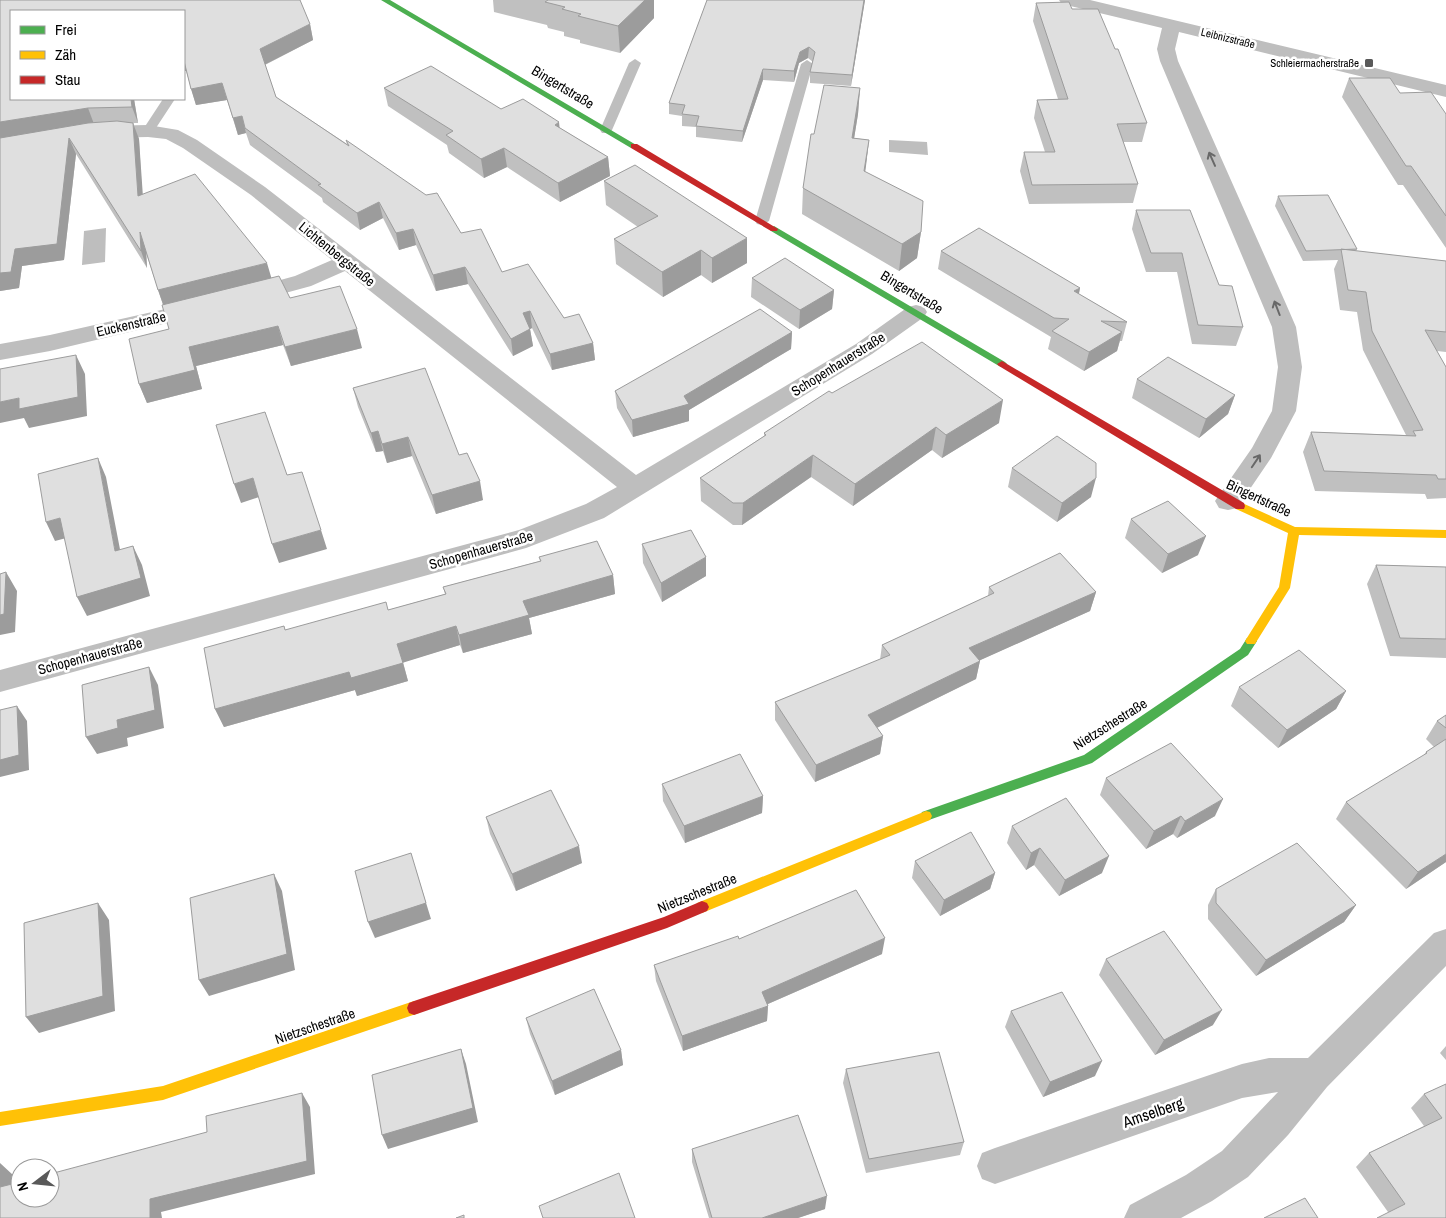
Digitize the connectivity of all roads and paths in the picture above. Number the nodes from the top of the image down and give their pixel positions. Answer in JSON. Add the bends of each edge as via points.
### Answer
{"nodes":[{"id":1,"x":385,"y":0,"type":"edge"},
{"id":2,"x":1068,"y":0,"type":"edge"},
{"id":3,"x":1172,"y":24,"type":"junction"},
{"id":4,"x":635,"y":63,"type":"dead end"},
{"id":5,"x":807,"y":64,"type":"dead end"},
{"id":6,"x":1446,"y":91,"type":"edge"},
{"id":7,"x":168,"y":100,"type":"edge"},
{"id":8,"x":606,"y":130,"type":"junction"},
{"id":9,"x":148,"y":131,"type":"junction"},
{"id":10,"x":75,"y":135,"type":"edge"},
{"id":11,"x":762,"y":221,"type":"junction"},
{"id":12,"x":346,"y":262,"type":"junction"},
{"id":13,"x":916,"y":312,"type":"junction"},
{"id":14,"x":0,"y":352,"type":"edge"},
{"id":15,"x":635,"y":488,"type":"junction"},
{"id":16,"x":1228,"y":501,"type":"junction"},
{"id":17,"x":1294,"y":531,"type":"junction"},
{"id":18,"x":1446,"y":534,"type":"edge"},
{"id":19,"x":0,"y":681,"type":"edge"},
{"id":20,"x":1446,"y":944,"type":"edge"},
{"id":21,"x":1315,"y":1075,"type":"junction"},
{"id":22,"x":0,"y":1119,"type":"edge"},
{"id":23,"x":995,"y":1166,"type":"dead end"},
{"id":24,"x":1143,"y":1218,"type":"edge"}],
"edges":[{"from":1,"to":8,"type":"street","name":"Bingertstraße"},
{"from":2,"to":3,"type":"street","name":"Leibnizstraße"},
{"from":3,"to":6,"type":"street","name":"Leibnizstraße"},
{"from":16,"to":3,"type":"street","one_way":true,"via":[[1262,452],[1284,411],[1290,367],[1284,327],[1276,304],[1169,60],[1166,49]]},
{"from":4,"to":8,"type":"lane"},
{"from":5,"to":11,"type":"lane"},
{"from":7,"to":9,"type":"lane"},
{"from":8,"to":11,"type":"street","name":"Bingertstraße"},
{"from":9,"to":10,"type":"street","name":"Lichtenbergstraße"},
{"from":9,"to":12,"type":"street","name":"Lichtenbergstraße","via":[[171,134],[190,144],[258,191]]},
{"from":11,"to":13,"type":"street","name":"Bingertstraße"},
{"from":12,"to":14,"type":"street","name":"Euckenstraße","via":[[303,281],[224,302]]},
{"from":12,"to":15,"type":"street","name":"Lichtenbergstraße"},
{"from":13,"to":15,"type":"street","name":"Schopenhauerstraße","via":[[864,349]]},
{"from":13,"to":16,"type":"street","name":"Bingertstraße"},
{"from":15,"to":19,"type":"street","name":"Schopenhauerstraße","via":[[595,511],[526,538]]},
{"from":16,"to":17,"type":"street","name":"Bingertstraße"},
{"from":17,"to":18,"type":"street","name":"Bingertstraße"},
{"from":17,"to":22,"type":"street","name":"Nietzschestraße","via":[[1284,588],[1244,652],[1088,758],[899,826],[667,922],[163,1093]]},
{"from":20,"to":21,"type":"street"},
{"from":21,"to":23,"type":"street","name":"Amselberg","via":[[1269,1075],[1242,1081]]},
{"from":21,"to":24,"type":"street","via":[[1235,1164]]}]}
